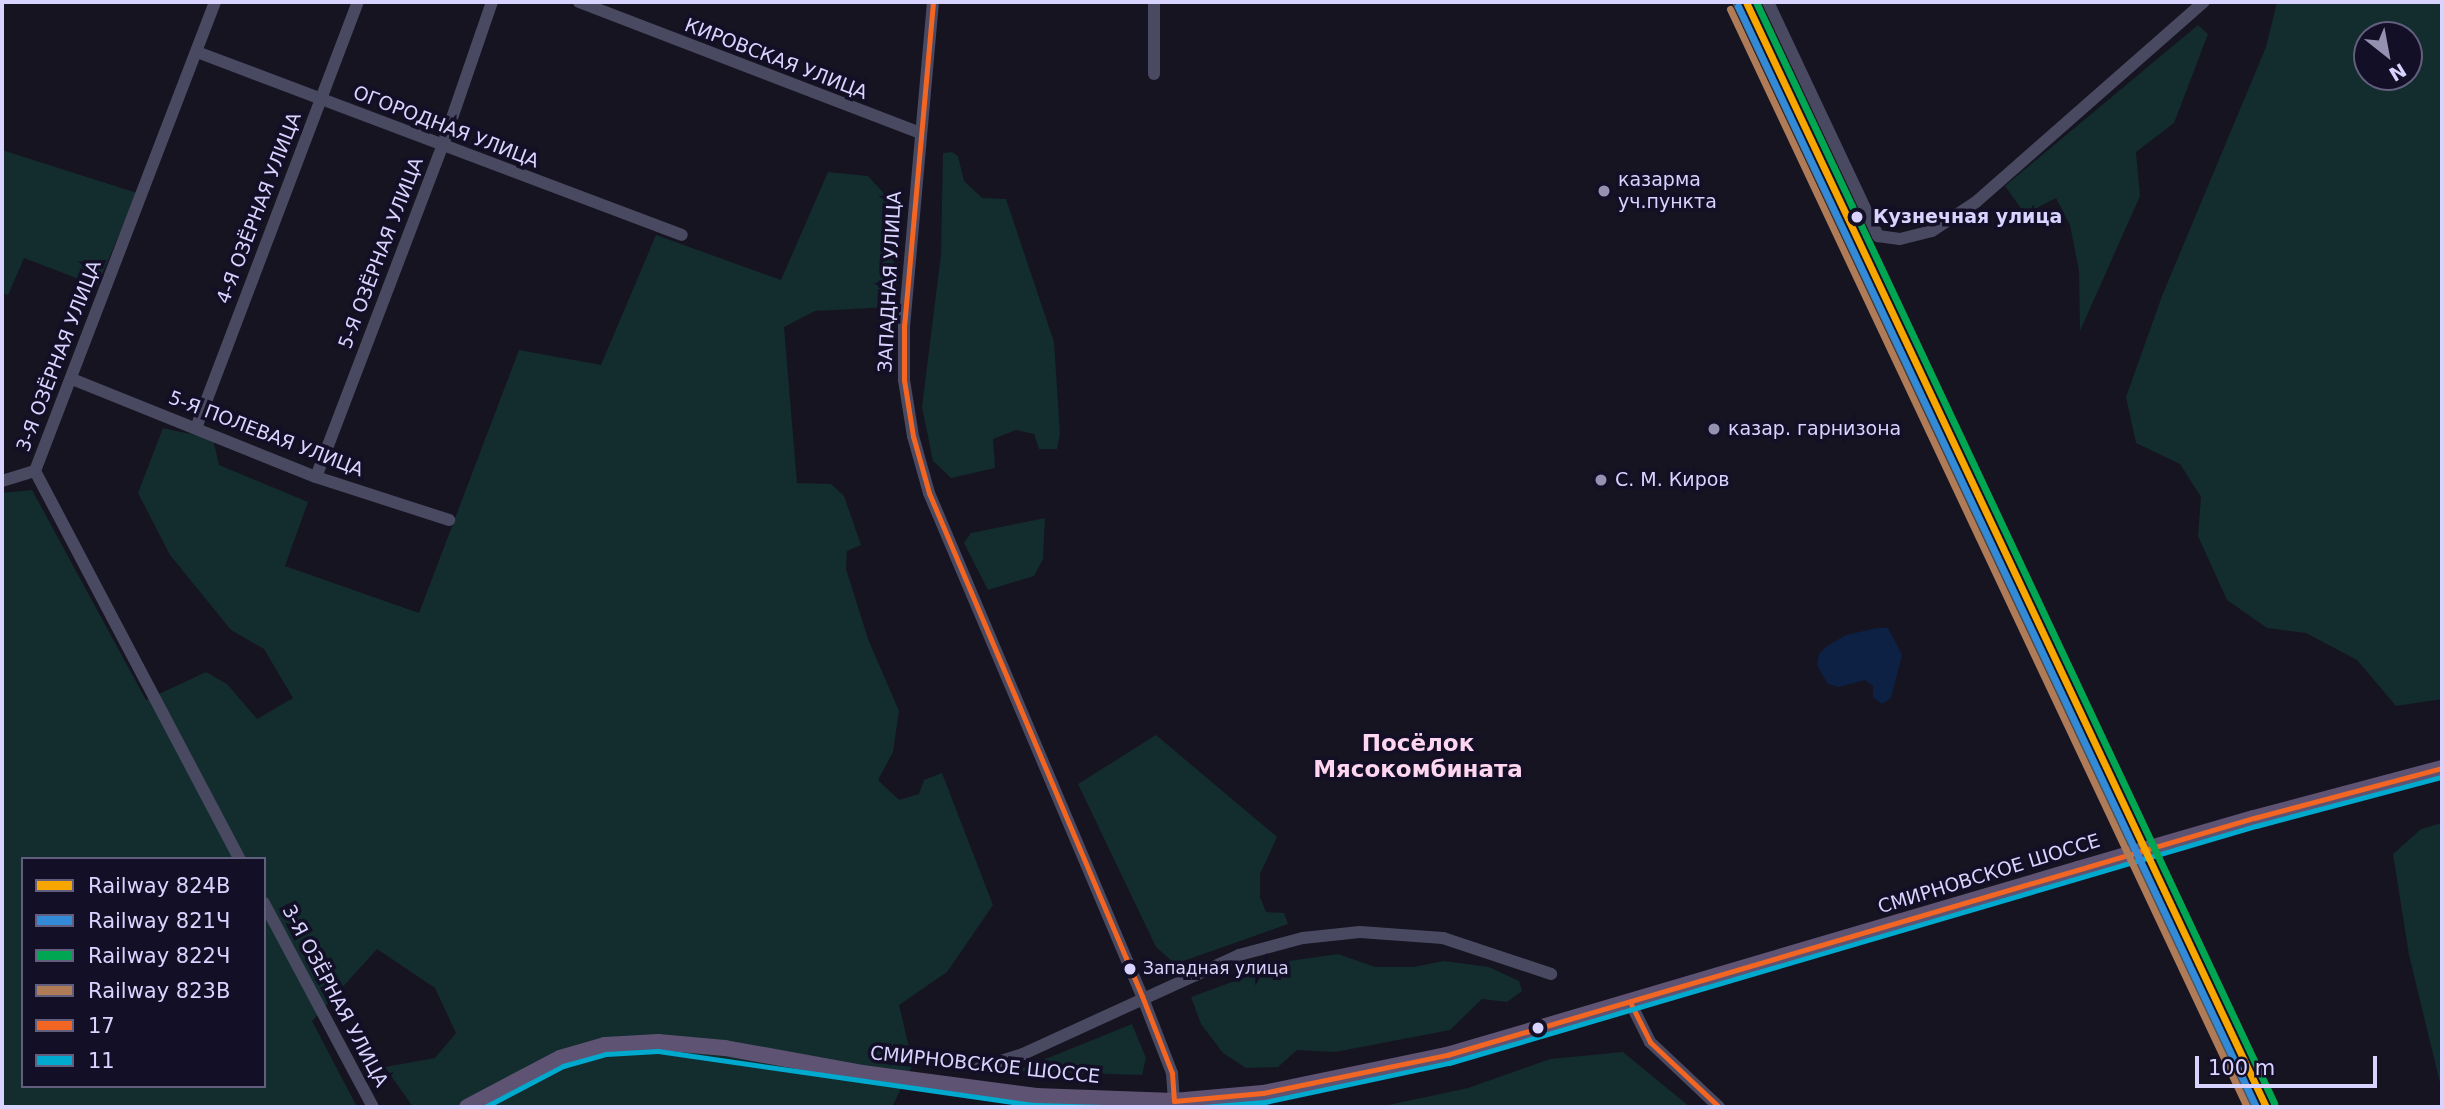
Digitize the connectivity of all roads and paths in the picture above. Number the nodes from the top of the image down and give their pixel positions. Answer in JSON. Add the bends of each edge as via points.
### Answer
{"nodes":[{"id":1,"x":215,"y":2,"type":"edge"},
{"id":2,"x":358,"y":2,"type":"edge"},
{"id":3,"x":492,"y":2,"type":"edge"},
{"id":4,"x":579,"y":2,"type":"edge"},
{"id":5,"x":933,"y":2,"type":"edge"},
{"id":6,"x":1154,"y":2,"type":"edge"},
{"id":7,"x":1768,"y":2,"type":"edge"},
{"id":8,"x":2204,"y":2,"type":"edge"},
{"id":9,"x":197,"y":52,"type":"junction"},
{"id":10,"x":1154,"y":74,"type":"dead end"},
{"id":11,"x":321,"y":100,"type":"junction"},
{"id":12,"x":921,"y":133,"type":"junction"},
{"id":13,"x":442,"y":147,"type":"junction"},
{"id":14,"x":682,"y":235,"type":"dead end"},
{"id":15,"x":72,"y":379,"type":"junction"},
{"id":16,"x":196,"y":428,"type":"junction"},
{"id":17,"x":35,"y":471,"type":"junction"},
{"id":18,"x":316,"y":477,"type":"junction"},
{"id":19,"x":2,"y":481,"type":"edge"},
{"id":20,"x":449,"y":520,"type":"dead end"},
{"id":21,"x":2442,"y":768,"type":"edge"},
{"id":22,"x":239,"y":857,"type":"edge"},
{"id":23,"x":266,"y":907,"type":"edge"},
{"id":24,"x":1551,"y":974,"type":"dead end"},
{"id":25,"x":1142,"y":996,"type":"junction"},
{"id":26,"x":1630,"y":1002,"type":"junction"},
{"id":27,"x":979,"y":1068,"type":"dead end"},
{"id":28,"x":1174,"y":1101,"type":"junction"},
{"id":29,"x":373,"y":1107,"type":"edge"},
{"id":30,"x":467,"y":1107,"type":"edge"},
{"id":31,"x":1719,"y":1107,"type":"edge"}],
"edges":[{"from":1,"to":9,"type":"street","name":"3-Я ОЗЁРНАЯ УЛИЦА"},
{"from":2,"to":11,"type":"street","name":"4-Я ОЗЁРНАЯ УЛИЦА"},
{"from":3,"to":13,"type":"street","name":"5-Я ОЗЁРНАЯ УЛИЦА"},
{"from":4,"to":12,"type":"street","name":"КИРОВСКАЯ УЛИЦА"},
{"from":5,"to":12,"type":"street","name":"ЗАПАДНАЯ УЛИЦА"},
{"from":6,"to":10,"type":"street"},
{"from":7,"to":8,"type":"street","via":[[1878,236],[1900,239],[1932,230],[1976,202]]},
{"from":9,"to":11,"type":"street","name":"ОГОРОДНАЯ УЛИЦА"},
{"from":9,"to":15,"type":"street","name":"3-Я ОЗЁРНАЯ УЛИЦА"},
{"from":11,"to":13,"type":"street","name":"ОГОРОДНАЯ УЛИЦА"},
{"from":11,"to":16,"type":"street","name":"4-Я ОЗЁРНАЯ УЛИЦА"},
{"from":12,"to":25,"type":"street","name":"ЗАПАДНАЯ УЛИЦА","via":[[902,354],[914,436],[929,492]]},
{"from":13,"to":14,"type":"street","name":"ОГОРОДНАЯ УЛИЦА"},
{"from":13,"to":18,"type":"street","name":"5-Я ОЗЁРНАЯ УЛИЦА"},
{"from":15,"to":16,"type":"street","name":"5-Я ПОЛЕВАЯ УЛИЦА"},
{"from":15,"to":17,"type":"street","name":"3-Я ОЗЁРНАЯ УЛИЦА"},
{"from":16,"to":18,"type":"street","name":"5-Я ПОЛЕВАЯ УЛИЦА"},
{"from":17,"to":19,"type":"street"},
{"from":17,"to":22,"type":"street","name":"3-Я ОЗЁРНАЯ УЛИЦА"},
{"from":18,"to":20,"type":"street","name":"5-Я ПОЛЕВАЯ УЛИЦА"},
{"from":21,"to":26,"type":"main road","name":"СМИРНОВСКОЕ ШОССЕ","bridge":true,"via":[[2254,818]]},
{"from":23,"to":29,"type":"street","name":"3-Я ОЗЁРНАЯ УЛИЦА"},
{"from":24,"to":25,"type":"street","name":"СМИРНОВСКОЕ ШОССЕ","via":[[1443,938],[1360,932],[1303,938],[1239,955]]},
{"from":25,"to":27,"type":"street","name":"СМИРНОВСКОЕ ШОССЕ","via":[[1023,1054]]},
{"from":25,"to":28,"type":"street","name":"ЗАПАДНАЯ УЛИЦА","via":[[1172,1073]]},
{"from":26,"to":28,"type":"main road","name":"СМИРНОВСКОЕ ШОССЕ","via":[[1382,1070],[1263,1093]]},
{"from":26,"to":31,"type":"street","via":[[1637,1024],[1650,1042]]},
{"from":28,"to":30,"type":"main road","name":"СМИРНОВСКОЕ ШОССЕ","via":[[982,1090],[725,1048],[658,1042],[605,1045],[560,1058]]}]}
